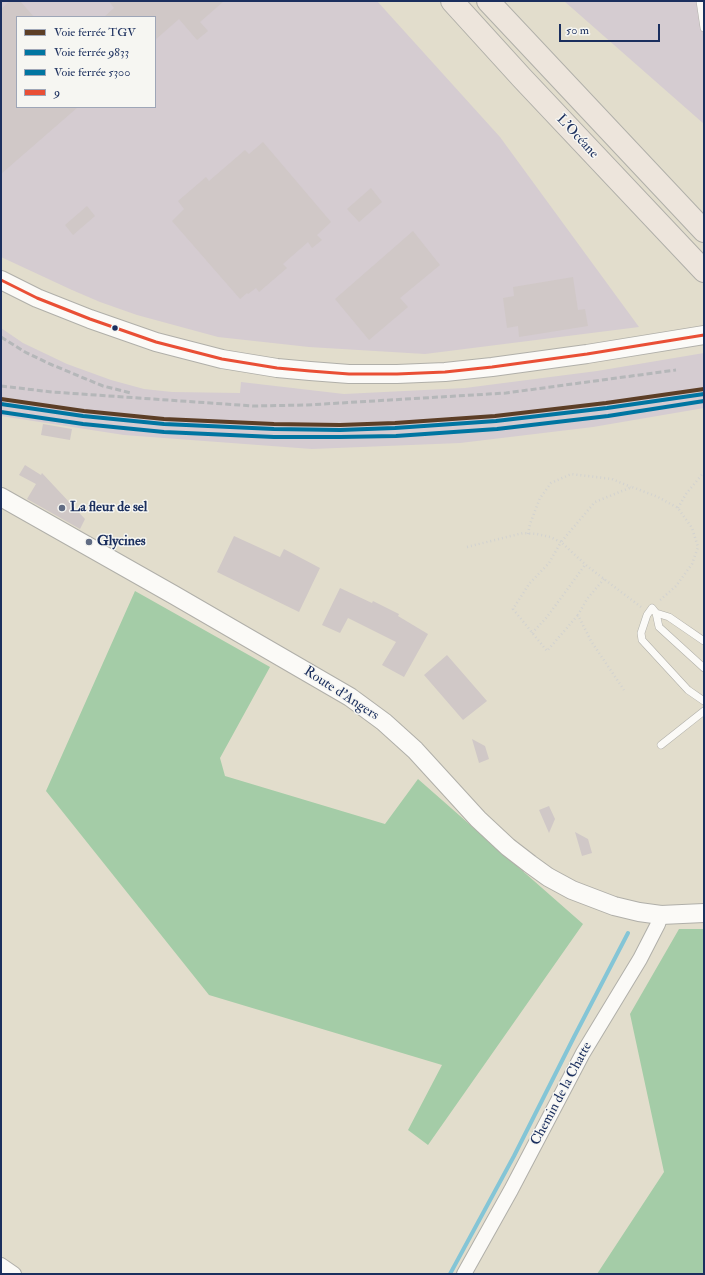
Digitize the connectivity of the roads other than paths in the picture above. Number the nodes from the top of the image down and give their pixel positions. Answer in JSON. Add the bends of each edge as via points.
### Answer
{"nodes":[{"id":1,"x":452,"y":1,"type":"edge"},
{"id":2,"x":488,"y":1,"type":"edge"},
{"id":3,"x":700,"y":1,"type":"edge"},
{"id":4,"x":704,"y":28,"type":"edge"},
{"id":5,"x":704,"y":231,"type":"edge"},
{"id":6,"x":704,"y":271,"type":"edge"},
{"id":7,"x":1,"y":280,"type":"edge"},
{"id":8,"x":704,"y":335,"type":"edge"},
{"id":9,"x":1,"y":498,"type":"edge"},
{"id":10,"x":652,"y":612,"type":"junction"},
{"id":11,"x":704,"y":641,"type":"edge"},
{"id":12,"x":704,"y":668,"type":"edge"},
{"id":13,"x":704,"y":701,"type":"edge"},
{"id":14,"x":704,"y":711,"type":"edge"},
{"id":15,"x":660,"y":745,"type":"dead end"},
{"id":16,"x":704,"y":913,"type":"edge"},
{"id":17,"x":661,"y":915,"type":"junction"},
{"id":18,"x":1,"y":1265,"type":"edge"},
{"id":19,"x":14,"y":1274,"type":"edge"},
{"id":20,"x":464,"y":1274,"type":"edge"}],
"edges":[{"from":1,"to":6,"type":"highway","name":"L’Océane"},
{"from":2,"to":5,"type":"highway","name":"L’Océane"},
{"from":3,"to":4,"type":"lane"},
{"from":7,"to":8,"type":"street","via":[[90,319],[156,342],[222,359],[310,371],[349,374],[445,372],[587,354]]},
{"from":9,"to":17,"type":"street","name":"Route d'Angers","via":[[350,697],[384,722],[415,750],[508,847],[548,877],[572,890],[614,906]]},
{"from":10,"to":11,"type":"lane","via":[[669,617]]},
{"from":10,"to":12,"type":"lane","via":[[659,627]]},
{"from":10,"to":13,"type":"lane","via":[[641,633],[642,640],[688,690]]},
{"from":14,"to":15,"type":"lane"},
{"from":16,"to":17,"type":"street","name":"Route d'Angers"},
{"from":17,"to":20,"type":"street","name":"Chemin de la Chatte","via":[[640,959],[583,1052]]},
{"from":18,"to":19,"type":"street"}]}
